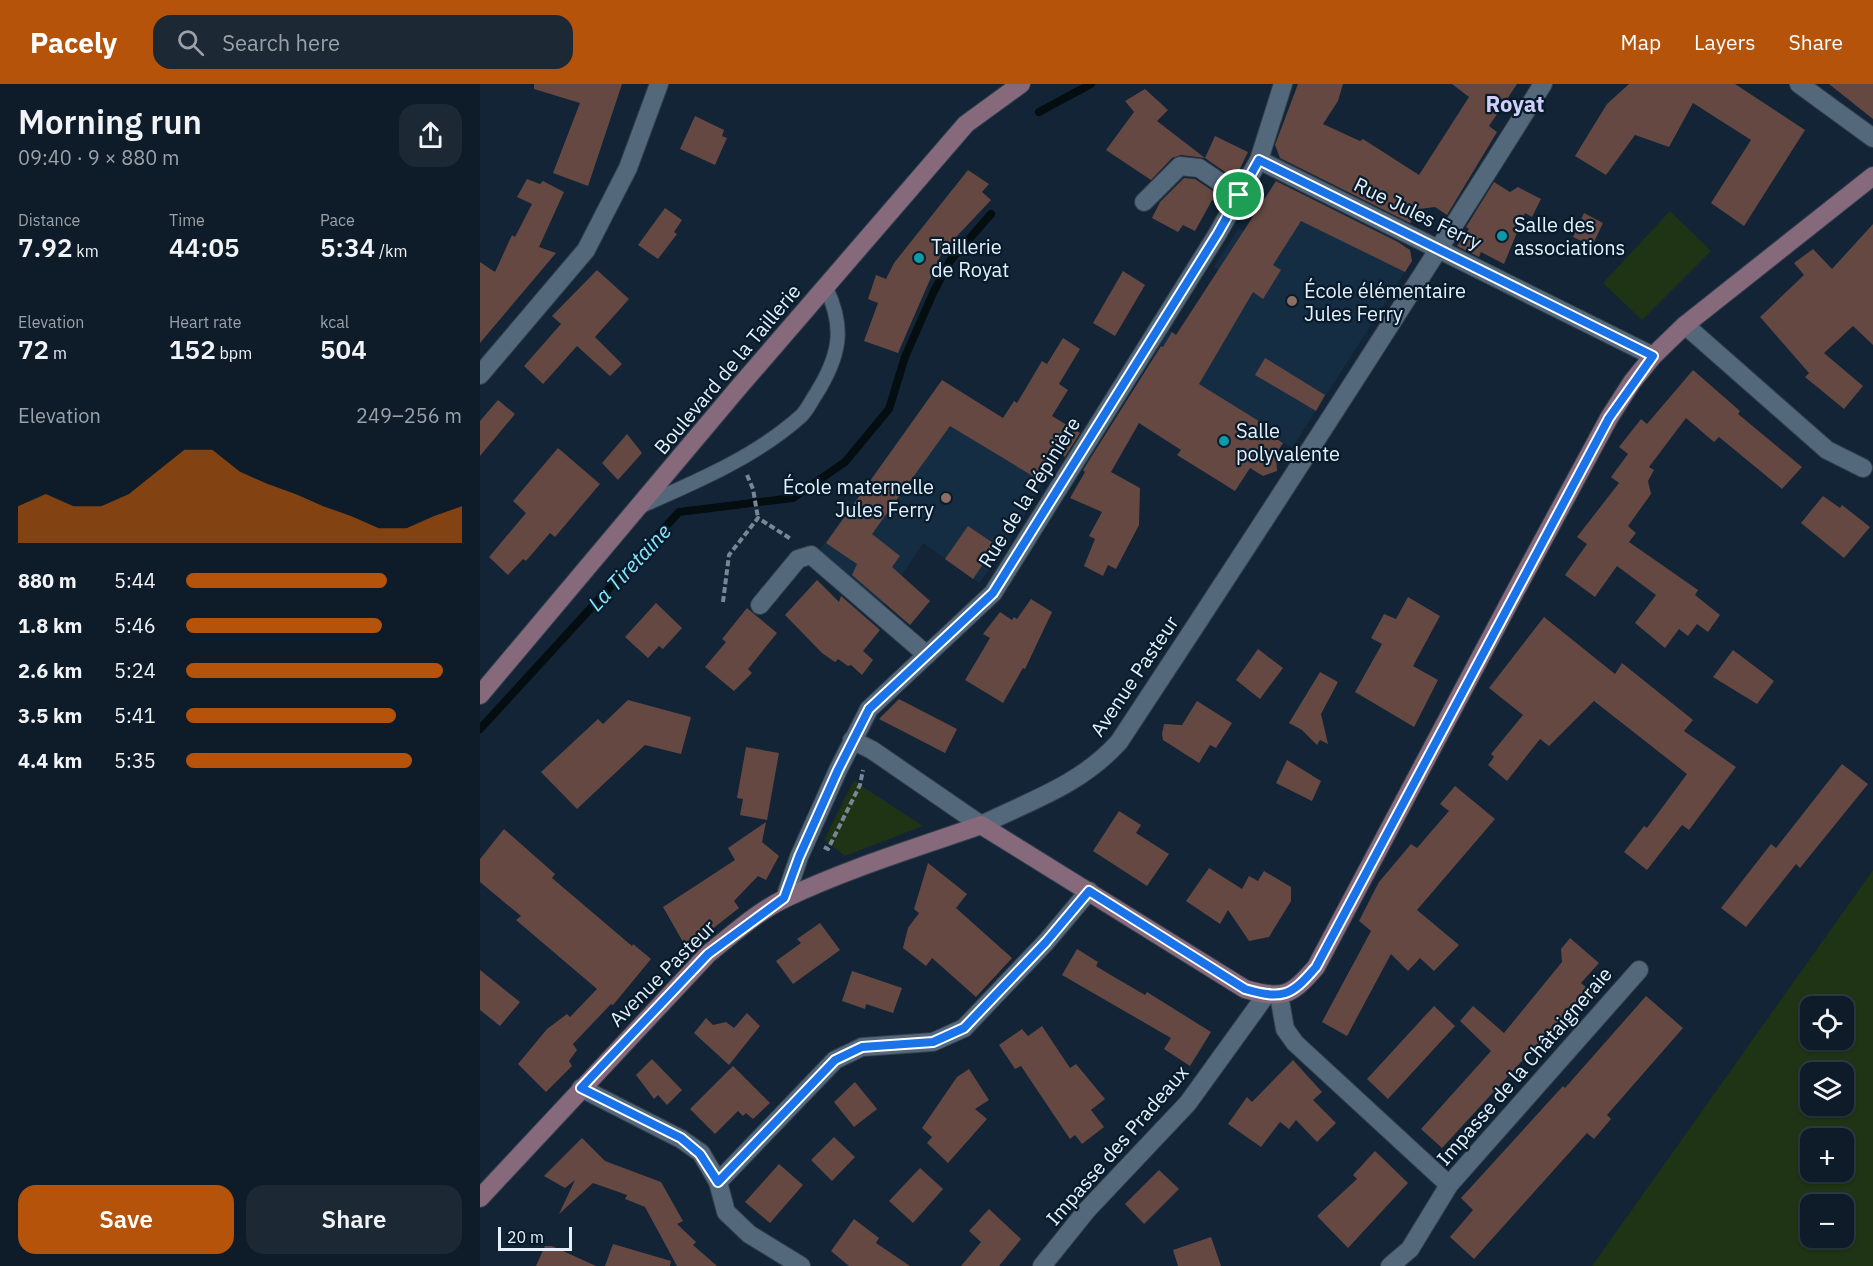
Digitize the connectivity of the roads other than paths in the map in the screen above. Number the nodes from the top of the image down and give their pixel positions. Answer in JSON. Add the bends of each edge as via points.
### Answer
{"nodes":[{"id":1,"x":659,"y":84,"type":"edge"},
{"id":2,"x":1021,"y":84,"type":"edge"},
{"id":3,"x":1283,"y":84,"type":"edge"},
{"id":4,"x":1543,"y":84,"type":"edge"},
{"id":5,"x":1799,"y":84,"type":"edge"},
{"id":6,"x":1873,"y":138,"type":"edge"},
{"id":7,"x":1259,"y":160,"type":"junction"},
{"id":8,"x":1873,"y":176,"type":"edge"},
{"id":9,"x":1239,"y":195,"type":"junction"},
{"id":10,"x":1144,"y":202,"type":"dead end"},
{"id":11,"x":1441,"y":249,"type":"junction"},
{"id":12,"x":826,"y":288,"type":"junction"},
{"id":13,"x":1685,"y":325,"type":"junction"},
{"id":14,"x":1653,"y":356,"type":"junction"},
{"id":15,"x":480,"y":375,"type":"edge"},
{"id":16,"x":1863,"y":468,"type":"dead end"},
{"id":17,"x":641,"y":506,"type":"junction"},
{"id":18,"x":760,"y":605,"type":"dead end"},
{"id":19,"x":927,"y":655,"type":"junction"},
{"id":20,"x":480,"y":695,"type":"edge"},
{"id":21,"x":852,"y":740,"type":"junction"},
{"id":22,"x":981,"y":825,"type":"junction"},
{"id":23,"x":1089,"y":891,"type":"junction"},
{"id":24,"x":784,"y":898,"type":"junction"},
{"id":25,"x":1639,"y":970,"type":"dead end"},
{"id":26,"x":1273,"y":995,"type":"junction"},
{"id":27,"x":581,"y":1088,"type":"junction"},
{"id":28,"x":718,"y":1182,"type":"junction"},
{"id":29,"x":1449,"y":1185,"type":"junction"},
{"id":30,"x":480,"y":1198,"type":"edge"},
{"id":31,"x":801,"y":1266,"type":"edge"},
{"id":32,"x":1042,"y":1266,"type":"edge"},
{"id":33,"x":1390,"y":1266,"type":"edge"}],
"edges":[{"from":1,"to":15,"type":"street","via":[[628,168],[586,250]]},
{"from":2,"to":12,"type":"main road","name":"Boulevard de la Taillerie","via":[[966,124]]},
{"from":3,"to":7,"type":"street","name":"Rue de la Pépinière"},
{"from":4,"to":11,"type":"street","name":"Avenue Pasteur"},
{"from":5,"to":6,"type":"street"},
{"from":7,"to":9,"type":"street","name":"Rue de la Pépinière"},
{"from":7,"to":11,"type":"street","name":"Rue Jules Ferry"},
{"from":8,"to":13,"type":"main road"},
{"from":9,"to":10,"type":"street","via":[[1198,168],[1180,166]]},
{"from":9,"to":19,"type":"street","name":"Rue de la Pépinière","via":[[993,593]]},
{"from":11,"to":14,"type":"street","name":"Rue Jules Ferry"},
{"from":11,"to":22,"type":"street","name":"Avenue Pasteur","via":[[1119,742],[1100,764],[1070,784]]},
{"from":12,"to":17,"type":"main road","name":"Boulevard de la Taillerie"},
{"from":12,"to":17,"type":"lane","via":[[837,310],[838,344],[830,372],[802,416],[706,477]]},
{"from":13,"to":14,"type":"main road"},
{"from":13,"to":16,"type":"street","via":[[1827,450]]},
{"from":14,"to":26,"type":"main road","via":[[1609,418],[1316,967],[1296,990]]},
{"from":17,"to":20,"type":"main road","name":"Boulevard de la Taillerie"},
{"from":18,"to":19,"type":"street","via":[[798,559],[812,555]]},
{"from":19,"to":21,"type":"street","name":"Rue de la Pépinière","via":[[869,709]]},
{"from":21,"to":22,"type":"street"},
{"from":21,"to":24,"type":"street","name":"Rue de la Pépinière"},
{"from":22,"to":23,"type":"main road"},
{"from":22,"to":24,"type":"main road","name":"Avenue Pasteur"},
{"from":23,"to":26,"type":"main road","via":[[1223,977],[1245,989]]},
{"from":23,"to":28,"type":"street","via":[[964,1028],[933,1042],[862,1047],[835,1060]]},
{"from":24,"to":27,"type":"main road","name":"Avenue Pasteur","via":[[708,954]]},
{"from":25,"to":29,"type":"street","name":"Impasse de la Châtaigneraie"},
{"from":26,"to":29,"type":"street","name":"Impasse de la Châtaigneraie","via":[[1285,1029],[1295,1043]]},
{"from":26,"to":32,"type":"street","name":"Impasse des Pradeaux","via":[[1188,1103],[1087,1210]]},
{"from":27,"to":28,"type":"street","via":[[681,1138],[700,1154]]},
{"from":27,"to":30,"type":"main road","name":"Avenue Pasteur"},
{"from":28,"to":31,"type":"street","via":[[726,1212],[749,1234]]},
{"from":29,"to":33,"type":"street","via":[[1410,1249]]}]}
